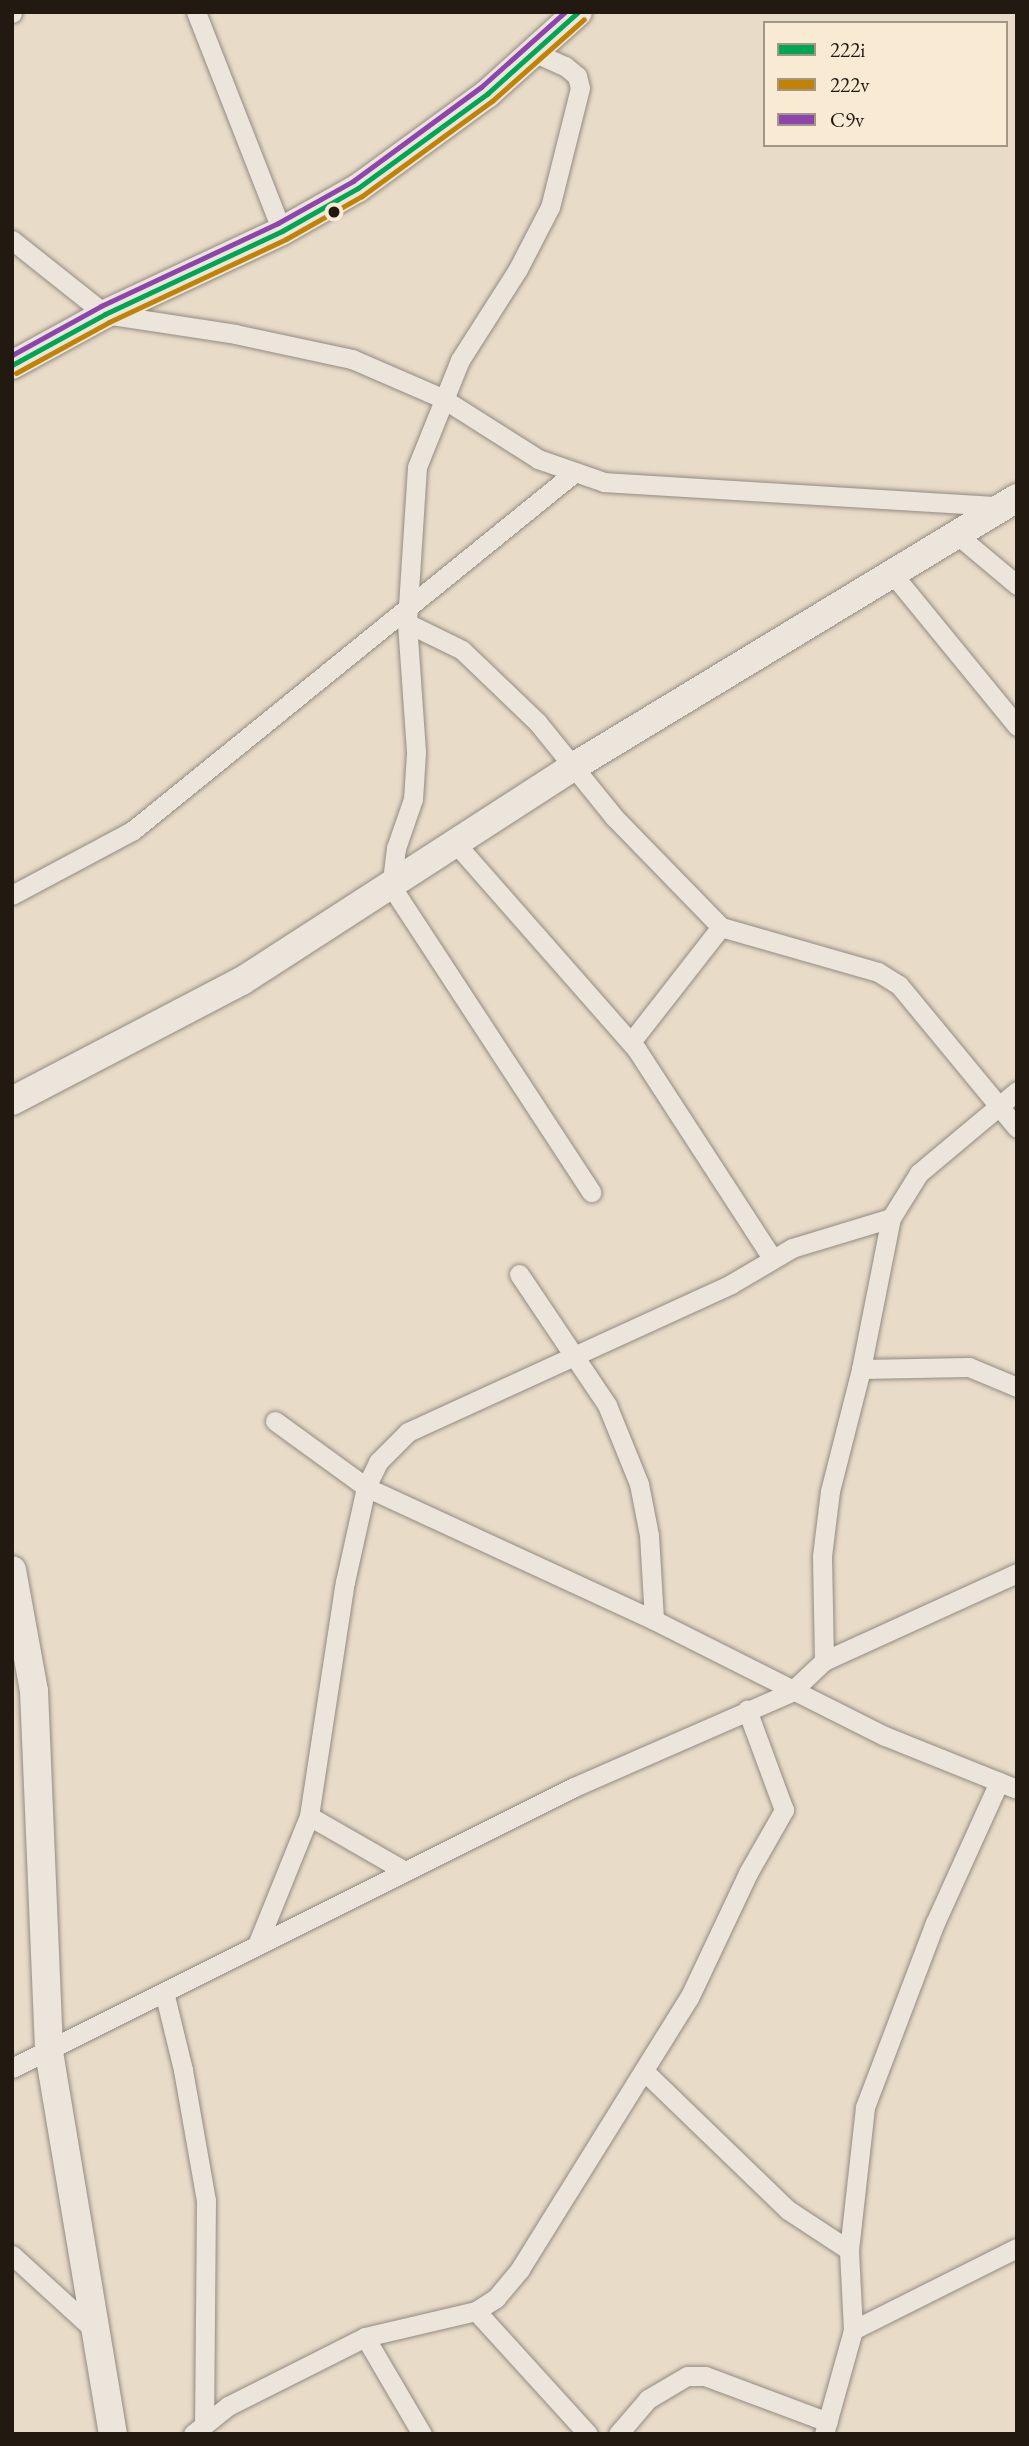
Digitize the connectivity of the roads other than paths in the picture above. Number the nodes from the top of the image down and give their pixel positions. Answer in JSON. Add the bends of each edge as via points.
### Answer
{"nodes":[{"id":1,"x":196,"y":12,"type":"edge"},
{"id":2,"x":578,"y":12,"type":"edge"},
{"id":3,"x":533,"y":52,"type":"junction"},
{"id":4,"x":282,"y":231,"type":"junction"},
{"id":5,"x":12,"y":240,"type":"edge"},
{"id":6,"x":105,"y":314,"type":"junction"},
{"id":7,"x":12,"y":365,"type":"edge"},
{"id":8,"x":442,"y":398,"type":"junction"},
{"id":9,"x":575,"y":472,"type":"junction"},
{"id":10,"x":1009,"y":502,"type":"edge"},
{"id":11,"x":955,"y":533,"type":"junction"},
{"id":12,"x":891,"y":572,"type":"junction"},
{"id":13,"x":1017,"y":585,"type":"edge"},
{"id":14,"x":407,"y":617,"type":"junction"},
{"id":15,"x":1017,"y":726,"type":"edge"},
{"id":16,"x":573,"y":767,"type":"junction"},
{"id":17,"x":457,"y":845,"type":"junction"},
{"id":18,"x":391,"y":886,"type":"junction"},
{"id":19,"x":14,"y":889,"type":"edge"},
{"id":20,"x":721,"y":927,"type":"junction"},
{"id":21,"x":631,"y":1042,"type":"junction"},
{"id":22,"x":1017,"y":1091,"type":"edge"},
{"id":23,"x":12,"y":1101,"type":"edge"},
{"id":24,"x":1001,"y":1105,"type":"junction"},
{"id":25,"x":1017,"y":1128,"type":"edge"},
{"id":26,"x":591,"y":1192,"type":"dead end"},
{"id":27,"x":891,"y":1218,"type":"junction"},
{"id":28,"x":772,"y":1258,"type":"junction"},
{"id":29,"x":519,"y":1274,"type":"dead end"},
{"id":30,"x":577,"y":1355,"type":"junction"},
{"id":31,"x":861,"y":1369,"type":"junction"},
{"id":32,"x":1017,"y":1387,"type":"edge"},
{"id":33,"x":275,"y":1421,"type":"dead end"},
{"id":34,"x":366,"y":1487,"type":"junction"},
{"id":35,"x":12,"y":1570,"type":"edge"},
{"id":36,"x":1017,"y":1573,"type":"edge"},
{"id":37,"x":654,"y":1620,"type":"junction"},
{"id":38,"x":824,"y":1661,"type":"junction"},
{"id":39,"x":790,"y":1692,"type":"junction"},
{"id":40,"x":747,"y":1710,"type":"junction"},
{"id":41,"x":1008,"y":1785,"type":"edge"},
{"id":42,"x":309,"y":1816,"type":"junction"},
{"id":43,"x":403,"y":1870,"type":"junction"},
{"id":44,"x":257,"y":1945,"type":"junction"},
{"id":45,"x":165,"y":1996,"type":"junction"},
{"id":46,"x":49,"y":2052,"type":"junction"},
{"id":47,"x":12,"y":2068,"type":"edge"},
{"id":48,"x":644,"y":2071,"type":"junction"},
{"id":49,"x":1017,"y":2248,"type":"edge"},
{"id":50,"x":849,"y":2250,"type":"junction"},
{"id":51,"x":12,"y":2255,"type":"edge"},
{"id":52,"x":476,"y":2311,"type":"junction"},
{"id":53,"x":93,"y":2329,"type":"junction"},
{"id":54,"x":853,"y":2330,"type":"junction"},
{"id":55,"x":365,"y":2337,"type":"junction"},
{"id":56,"x":826,"y":2428,"type":"edge"},
{"id":57,"x":199,"y":2429,"type":"edge"},
{"id":58,"x":113,"y":2434,"type":"edge"},
{"id":59,"x":422,"y":2434,"type":"edge"},
{"id":60,"x":588,"y":2434,"type":"edge"},
{"id":61,"x":618,"y":2434,"type":"edge"}],
"edges":[{"from":1,"to":4,"type":"street"},
{"from":2,"to":3,"type":"street"},
{"from":3,"to":4,"type":"street","via":[[432,137],[358,188]]},
{"from":3,"to":8,"type":"street","via":[[577,76],[580,88],[574,120],[550,207]]},
{"from":4,"to":6,"type":"street"},
{"from":5,"to":6,"type":"street"},
{"from":6,"to":7,"type":"street"},
{"from":6,"to":8,"type":"street","via":[[235,334],[352,359]]},
{"from":8,"to":9,"type":"street","via":[[538,458]]},
{"from":8,"to":14,"type":"street","via":[[417,467]]},
{"from":9,"to":10,"type":"street","via":[[604,482],[649,486]]},
{"from":9,"to":14,"type":"street"},
{"from":10,"to":11,"type":"street"},
{"from":11,"to":12,"type":"street"},
{"from":11,"to":13,"type":"street"},
{"from":12,"to":15,"type":"street"},
{"from":12,"to":16,"type":"street"},
{"from":14,"to":16,"type":"street","via":[[462,650],[538,723]]},
{"from":14,"to":18,"type":"street","via":[[416,753],[413,799],[396,848]]},
{"from":14,"to":19,"type":"street","via":[[132,831]]},
{"from":16,"to":17,"type":"street"},
{"from":16,"to":20,"type":"street","via":[[682,892]]},
{"from":17,"to":18,"type":"street"},
{"from":17,"to":21,"type":"street"},
{"from":18,"to":23,"type":"street","via":[[242,981]]},
{"from":18,"to":26,"type":"street"},
{"from":20,"to":21,"type":"street"},
{"from":20,"to":24,"type":"street","via":[[878,972],[921,1008]]},
{"from":21,"to":28,"type":"street"},
{"from":22,"to":24,"type":"street"},
{"from":24,"to":25,"type":"street"},
{"from":24,"to":27,"type":"street","via":[[919,1173]]},
{"from":27,"to":28,"type":"street","via":[[826,1235]]},
{"from":27,"to":31,"type":"street"},
{"from":28,"to":30,"type":"street","via":[[731,1284]]},
{"from":29,"to":30,"type":"street"},
{"from":30,"to":34,"type":"street","via":[[408,1432],[379,1462]]},
{"from":30,"to":37,"type":"street","via":[[607,1405],[639,1484],[649,1535]]},
{"from":31,"to":32,"type":"street","via":[[970,1367]]},
{"from":31,"to":38,"type":"street","via":[[825,1530]]},
{"from":33,"to":34,"type":"street"},
{"from":34,"to":37,"type":"street"},
{"from":34,"to":42,"type":"street","via":[[345,1582]]},
{"from":35,"to":46,"type":"street","via":[[34,1691]]},
{"from":36,"to":38,"type":"street"},
{"from":37,"to":39,"type":"street"},
{"from":38,"to":39,"type":"street"},
{"from":39,"to":40,"type":"street"},
{"from":39,"to":41,"type":"street"},
{"from":40,"to":43,"type":"street"},
{"from":40,"to":48,"type":"street","via":[[784,1810],[748,1872],[689,1998]]},
{"from":41,"to":50,"type":"street","via":[[935,1923],[865,2107]]},
{"from":42,"to":43,"type":"street"},
{"from":42,"to":44,"type":"street"},
{"from":43,"to":44,"type":"street"},
{"from":44,"to":45,"type":"street"},
{"from":45,"to":46,"type":"street"},
{"from":45,"to":57,"type":"street","via":[[206,2201]]},
{"from":46,"to":47,"type":"street"},
{"from":46,"to":53,"type":"street"},
{"from":48,"to":50,"type":"street","via":[[788,2210]]},
{"from":48,"to":52,"type":"street","via":[[520,2269],[496,2298]]},
{"from":49,"to":54,"type":"street"},
{"from":50,"to":54,"type":"street"},
{"from":51,"to":53,"type":"street"},
{"from":52,"to":55,"type":"street"},
{"from":52,"to":60,"type":"street"},
{"from":53,"to":58,"type":"street"},
{"from":54,"to":56,"type":"street"},
{"from":55,"to":57,"type":"street","via":[[262,2387]]},
{"from":55,"to":59,"type":"street"},
{"from":56,"to":61,"type":"street","via":[[705,2375],[687,2376],[648,2399]]}]}
